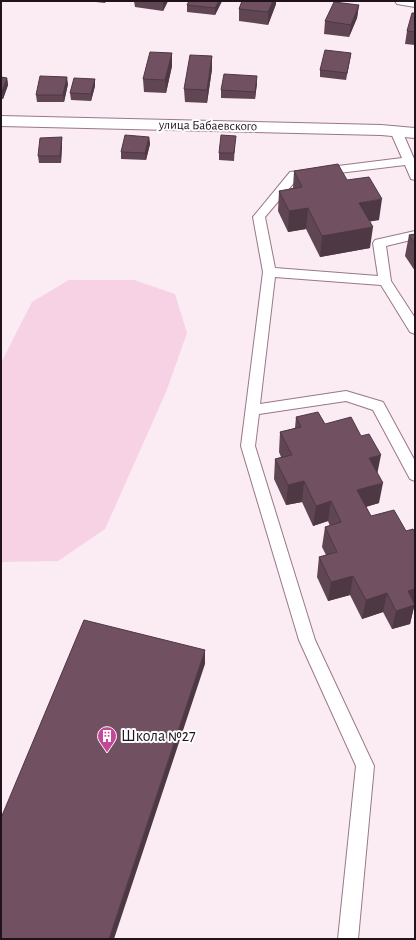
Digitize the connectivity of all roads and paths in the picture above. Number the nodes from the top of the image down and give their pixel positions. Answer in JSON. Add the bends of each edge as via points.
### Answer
{"nodes":[{"id":1,"x":402,"y":1,"type":"edge"},
{"id":2,"x":415,"y":3,"type":"edge"},
{"id":3,"x":1,"y":121,"type":"edge"},
{"id":4,"x":396,"y":131,"type":"junction"},
{"id":5,"x":415,"y":132,"type":"edge"},
{"id":6,"x":408,"y":161,"type":"junction"},
{"id":7,"x":415,"y":176,"type":"edge"},
{"id":8,"x":415,"y":235,"type":"edge"},
{"id":9,"x":269,"y":272,"type":"junction"},
{"id":10,"x":385,"y":281,"type":"junction"},
{"id":11,"x":415,"y":329,"type":"edge"},
{"id":12,"x":252,"y":410,"type":"junction"},
{"id":13,"x":415,"y":475,"type":"edge"},
{"id":14,"x":348,"y":939,"type":"edge"}],
"edges":[{"from":1,"to":2,"type":"main road"},
{"from":3,"to":4,"type":"main road","name":"улица Бабаевского"},
{"from":4,"to":5,"type":"main road","name":"улица Бабаевского"},
{"from":4,"to":6,"type":"lane"},
{"from":6,"to":7,"type":"lane"},
{"from":6,"to":9,"type":"lane","via":[[294,175],[259,217]]},
{"from":8,"to":10,"type":"lane","via":[[379,243]]},
{"from":9,"to":10,"type":"lane"},
{"from":9,"to":12,"type":"lane"},
{"from":10,"to":11,"type":"lane"},
{"from":12,"to":13,"type":"lane","via":[[346,396],[378,406]]},
{"from":12,"to":14,"type":"lane","via":[[248,446],[307,640],[365,766]]}]}
